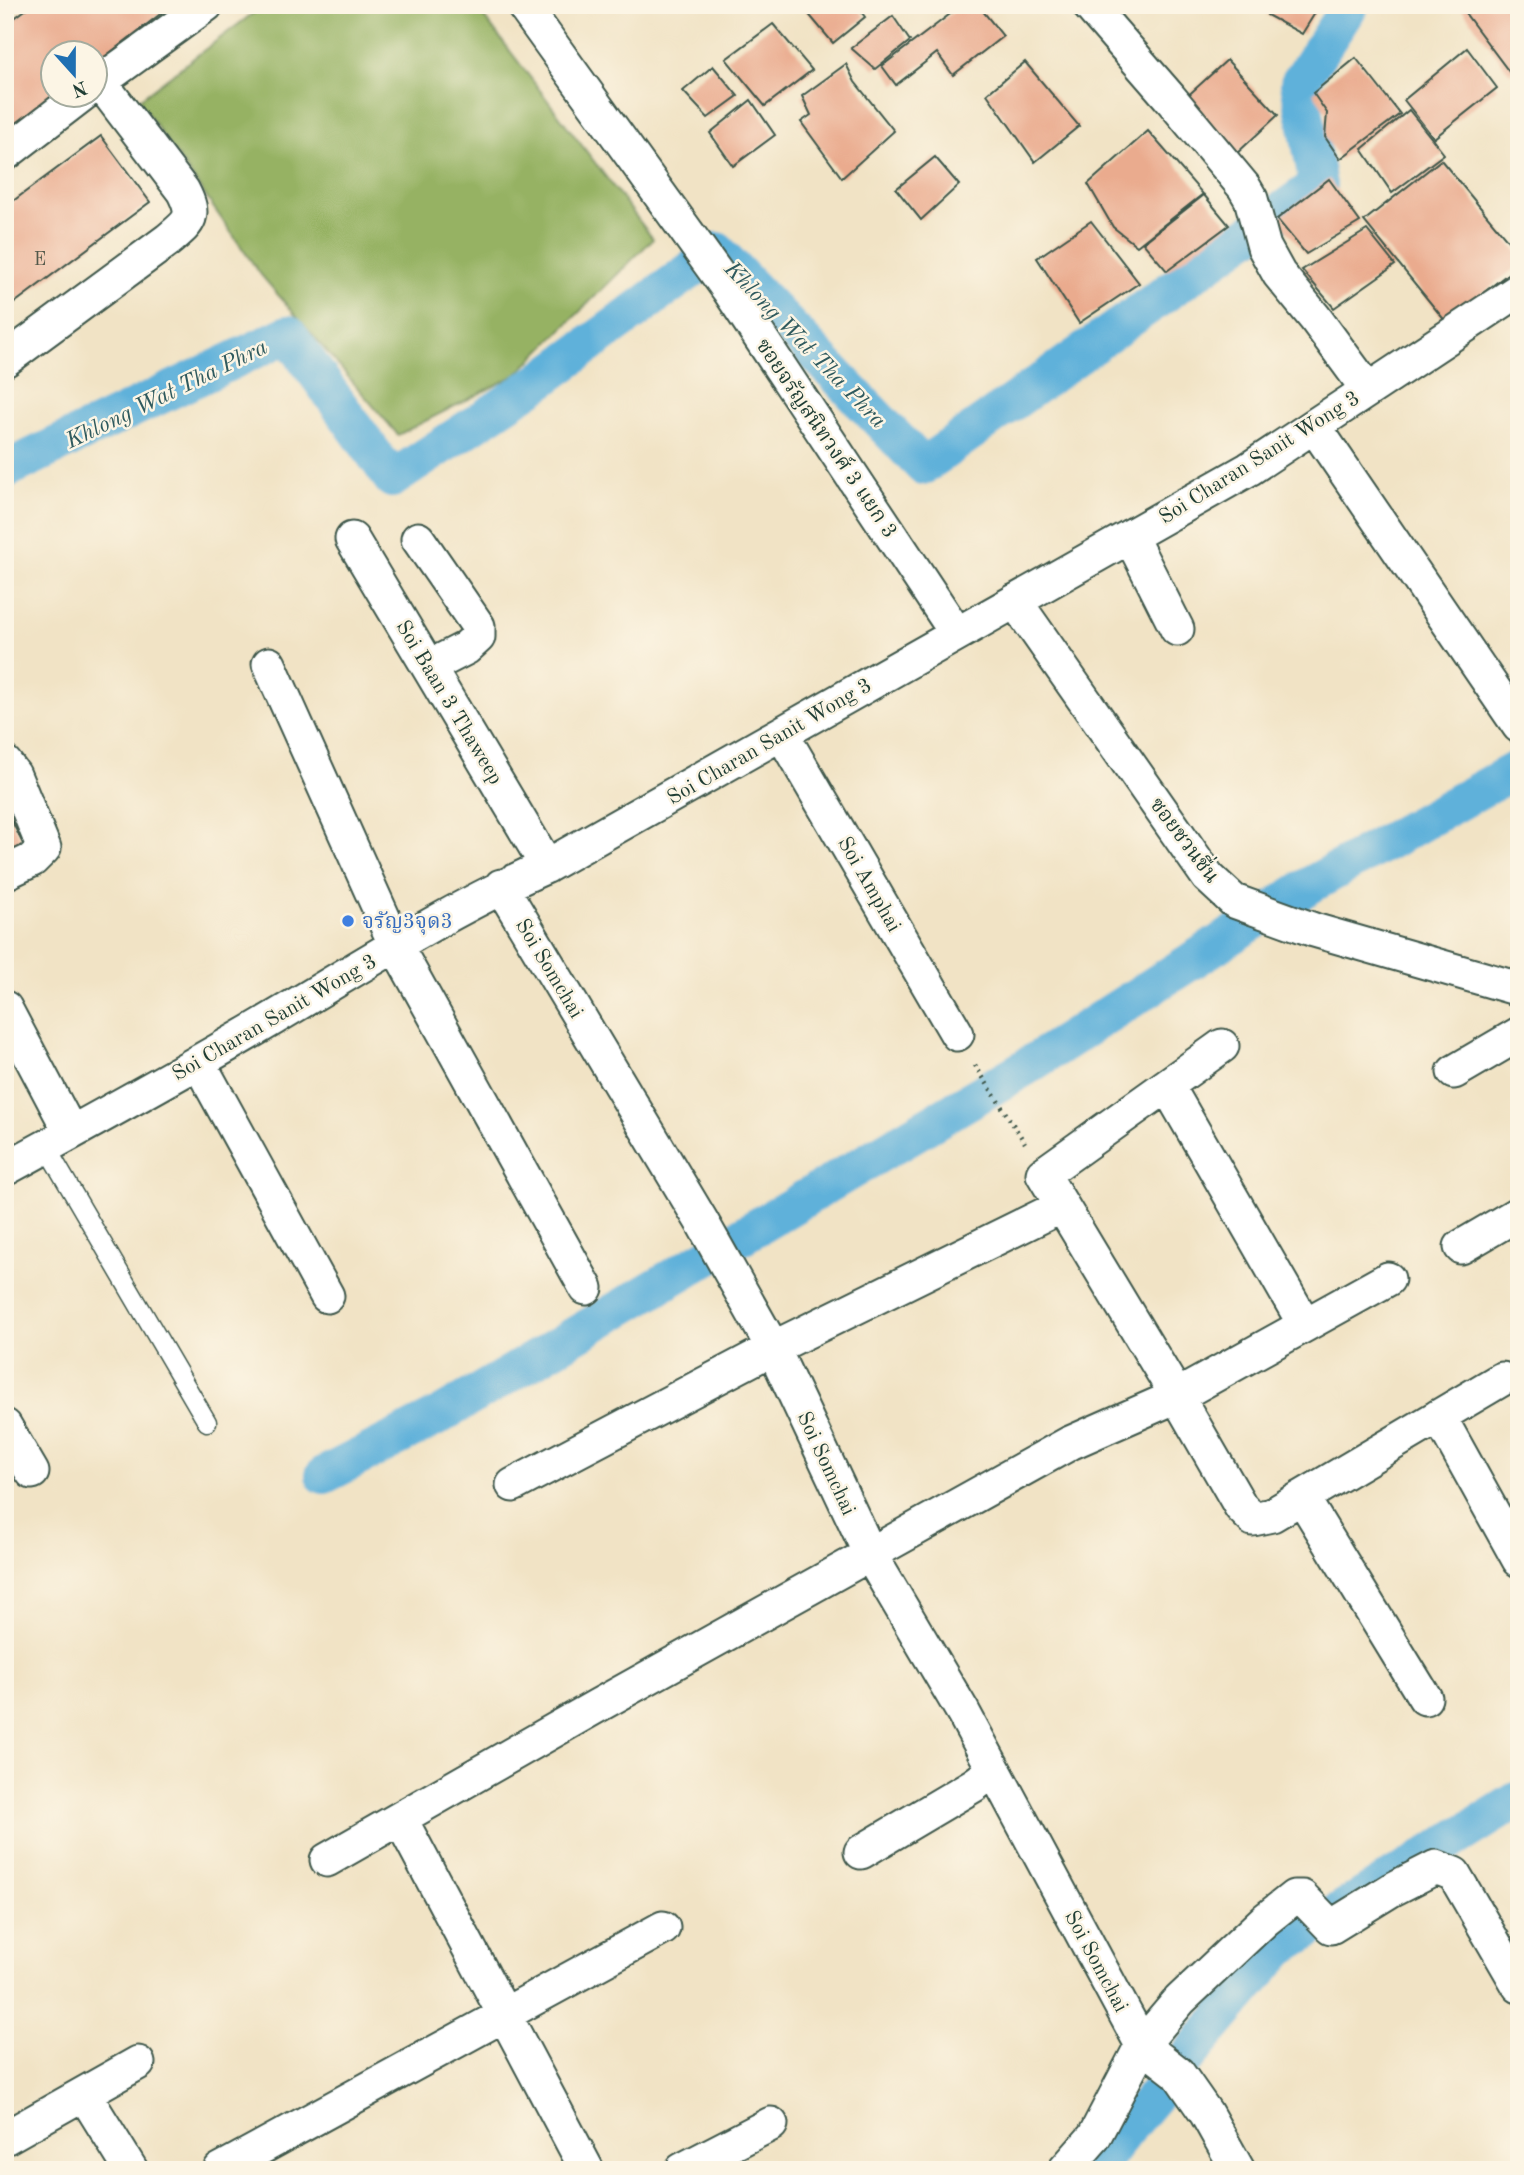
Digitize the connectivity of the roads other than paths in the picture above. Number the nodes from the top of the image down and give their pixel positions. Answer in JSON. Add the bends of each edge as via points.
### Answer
{"nodes":[{"id":1,"x":206,"y":5,"type":"edge"},
{"id":2,"x":523,"y":5,"type":"edge"},
{"id":3,"x":1089,"y":5,"type":"edge"},
{"id":4,"x":108,"y":77,"type":"edge"},
{"id":5,"x":108,"y":105,"type":"edge"},
{"id":6,"x":66,"y":108,"type":"edge"},
{"id":7,"x":5,"y":154,"type":"edge"},
{"id":8,"x":1519,"y":290,"type":"edge"},
{"id":9,"x":5,"y":360,"type":"edge"},
{"id":10,"x":1368,"y":390,"type":"junction"},
{"id":11,"x":1314,"y":426,"type":"junction"},
{"id":12,"x":1130,"y":536,"type":"junction"},
{"id":13,"x":418,"y":538,"type":"dead end"},
{"id":14,"x":352,"y":539,"type":"dead end"},
{"id":15,"x":1015,"y":601,"type":"junction"},
{"id":16,"x":1177,"y":629,"type":"dead end"},
{"id":17,"x":957,"y":634,"type":"junction"},
{"id":18,"x":270,"y":664,"type":"dead end"},
{"id":19,"x":429,"y":667,"type":"junction"},
{"id":20,"x":1519,"y":726,"type":"edge"},
{"id":21,"x":782,"y":734,"type":"junction"},
{"id":22,"x":5,"y":763,"type":"edge"},
{"id":23,"x":547,"y":866,"type":"junction"},
{"id":24,"x":5,"y":873,"type":"edge"},
{"id":25,"x":501,"y":887,"type":"junction"},
{"id":26,"x":396,"y":946,"type":"junction"},
{"id":27,"x":1519,"y":989,"type":"edge"},
{"id":28,"x":5,"y":1008,"type":"edge"},
{"id":29,"x":957,"y":1034,"type":"dead end"},
{"id":30,"x":1519,"y":1034,"type":"edge"},
{"id":31,"x":1222,"y":1046,"type":"dead end"},
{"id":32,"x":199,"y":1063,"type":"junction"},
{"id":33,"x":1454,"y":1072,"type":"dead end"},
{"id":34,"x":1168,"y":1087,"type":"junction"},
{"id":35,"x":59,"y":1140,"type":"junction"},
{"id":36,"x":5,"y":1170,"type":"edge"},
{"id":37,"x":1062,"y":1206,"type":"junction"},
{"id":38,"x":1519,"y":1213,"type":"edge"},
{"id":39,"x":1461,"y":1247,"type":"dead end"},
{"id":40,"x":1388,"y":1279,"type":"dead end"},
{"id":41,"x":586,"y":1288,"type":"dead end"},
{"id":42,"x":327,"y":1296,"type":"dead end"},
{"id":43,"x":1305,"y":1325,"type":"junction"},
{"id":44,"x":773,"y":1348,"type":"junction"},
{"id":45,"x":1502,"y":1379,"type":"dead end"},
{"id":46,"x":1177,"y":1396,"type":"junction"},
{"id":47,"x":1439,"y":1416,"type":"junction"},
{"id":48,"x":207,"y":1422,"type":"dead end"},
{"id":49,"x":5,"y":1426,"type":"edge"},
{"id":50,"x":32,"y":1472,"type":"dead end"},
{"id":51,"x":513,"y":1485,"type":"dead end"},
{"id":52,"x":1302,"y":1497,"type":"junction"},
{"id":53,"x":871,"y":1556,"type":"junction"},
{"id":54,"x":1519,"y":1559,"type":"edge"},
{"id":55,"x":1425,"y":1698,"type":"dead end"},
{"id":56,"x":993,"y":1771,"type":"junction"},
{"id":57,"x":401,"y":1820,"type":"junction"},
{"id":58,"x":861,"y":1852,"type":"dead end"},
{"id":59,"x":327,"y":1860,"type":"dead end"},
{"id":60,"x":663,"y":1928,"type":"dead end"},
{"id":61,"x":1519,"y":1986,"type":"edge"},
{"id":62,"x":504,"y":2015,"type":"junction"},
{"id":63,"x":1157,"y":2057,"type":"junction"},
{"id":64,"x":138,"y":2063,"type":"dead end"},
{"id":65,"x":84,"y":2094,"type":"junction"},
{"id":66,"x":771,"y":2124,"type":"dead end"},
{"id":67,"x":5,"y":2138,"type":"edge"},
{"id":68,"x":131,"y":2170,"type":"edge"},
{"id":69,"x":220,"y":2170,"type":"edge"},
{"id":70,"x":587,"y":2170,"type":"edge"},
{"id":71,"x":682,"y":2170,"type":"edge"},
{"id":72,"x":1065,"y":2170,"type":"edge"},
{"id":73,"x":1238,"y":2170,"type":"edge"}],
"edges":[{"from":1,"to":4,"type":"street"},
{"from":2,"to":17,"type":"street","name":"ซอยจรัญสนิทวงศ์ 3 แยก 3","via":[[727,289]]},
{"from":3,"to":10,"type":"street","via":[[1251,199],[1264,247],[1279,274]]},
{"from":5,"to":9,"type":"street","via":[[183,191],[191,216],[168,240]]},
{"from":6,"to":7,"type":"street"},
{"from":8,"to":10,"type":"street","name":"Soi Charan Sanit Wong 3"},
{"from":10,"to":11,"type":"street","name":"Soi Charan Sanit Wong 3"},
{"from":11,"to":12,"type":"street","name":"Soi Charan Sanit Wong 3","via":[[1249,469]]},
{"from":11,"to":20,"type":"street"},
{"from":12,"to":15,"type":"street","name":"Soi Charan Sanit Wong 3"},
{"from":12,"to":16,"type":"street"},
{"from":13,"to":19,"type":"street","via":[[478,626],[478,637],[466,648]]},
{"from":14,"to":19,"type":"street","name":"Soi Baan 3 Thaweep"},
{"from":15,"to":17,"type":"street","name":"Soi Charan Sanit Wong 3"},
{"from":15,"to":27,"type":"street","name":"ซอยชวนชื่น","via":[[1208,877],[1234,901],[1314,930]]},
{"from":17,"to":21,"type":"street","name":"Soi Charan Sanit Wong 3"},
{"from":18,"to":26,"type":"street"},
{"from":19,"to":23,"type":"street","name":"Soi Baan 3 Thaweep"},
{"from":21,"to":23,"type":"street","name":"Soi Charan Sanit Wong 3"},
{"from":21,"to":29,"type":"street","name":"Soi Amphai"},
{"from":22,"to":24,"type":"street","via":[[44,848],[32,860]]},
{"from":23,"to":25,"type":"street","name":"Soi Charan Sanit Wong 3"},
{"from":25,"to":26,"type":"street","name":"Soi Charan Sanit Wong 3"},
{"from":25,"to":44,"type":"street","name":"Soi Somchai"},
{"from":26,"to":32,"type":"street","name":"Soi Charan Sanit Wong 3"},
{"from":26,"to":41,"type":"street"},
{"from":28,"to":35,"type":"street"},
{"from":30,"to":33,"type":"street"},
{"from":31,"to":34,"type":"street"},
{"from":32,"to":35,"type":"street","name":"Soi Charan Sanit Wong 3"},
{"from":32,"to":42,"type":"street"},
{"from":34,"to":37,"type":"street","via":[[1044,1174]]},
{"from":34,"to":43,"type":"street"},
{"from":35,"to":36,"type":"street","name":"Soi Charan Sanit Wong 3"},
{"from":35,"to":48,"type":"lane"},
{"from":37,"to":44,"type":"street"},
{"from":37,"to":46,"type":"street"},
{"from":38,"to":39,"type":"street"},
{"from":40,"to":43,"type":"street"},
{"from":43,"to":46,"type":"street"},
{"from":44,"to":51,"type":"street"},
{"from":44,"to":53,"type":"street","name":"Soi Somchai"},
{"from":45,"to":47,"type":"street"},
{"from":46,"to":52,"type":"street","via":[[1241,1507],[1253,1519],[1272,1515]]},
{"from":46,"to":53,"type":"street","via":[[1070,1443]]},
{"from":47,"to":52,"type":"street"},
{"from":47,"to":54,"type":"street"},
{"from":49,"to":50,"type":"street"},
{"from":52,"to":55,"type":"street"},
{"from":53,"to":56,"type":"street","name":"Soi Somchai"},
{"from":53,"to":57,"type":"street"},
{"from":56,"to":58,"type":"street"},
{"from":56,"to":63,"type":"street","name":"Soi Somchai"},
{"from":57,"to":59,"type":"street"},
{"from":57,"to":62,"type":"street"},
{"from":60,"to":62,"type":"street"},
{"from":61,"to":63,"type":"street","via":[[1454,1874],[1436,1867],[1331,1927],[1302,1897],[1294,1897],[1180,2000]]},
{"from":62,"to":69,"type":"street"},
{"from":62,"to":70,"type":"street"},
{"from":63,"to":72,"type":"street"},
{"from":63,"to":73,"type":"street","name":"Soi Somchai","via":[[1178,2073]]},
{"from":64,"to":65,"type":"street"},
{"from":65,"to":67,"type":"street"},
{"from":65,"to":68,"type":"street"},
{"from":66,"to":71,"type":"street"}]}
